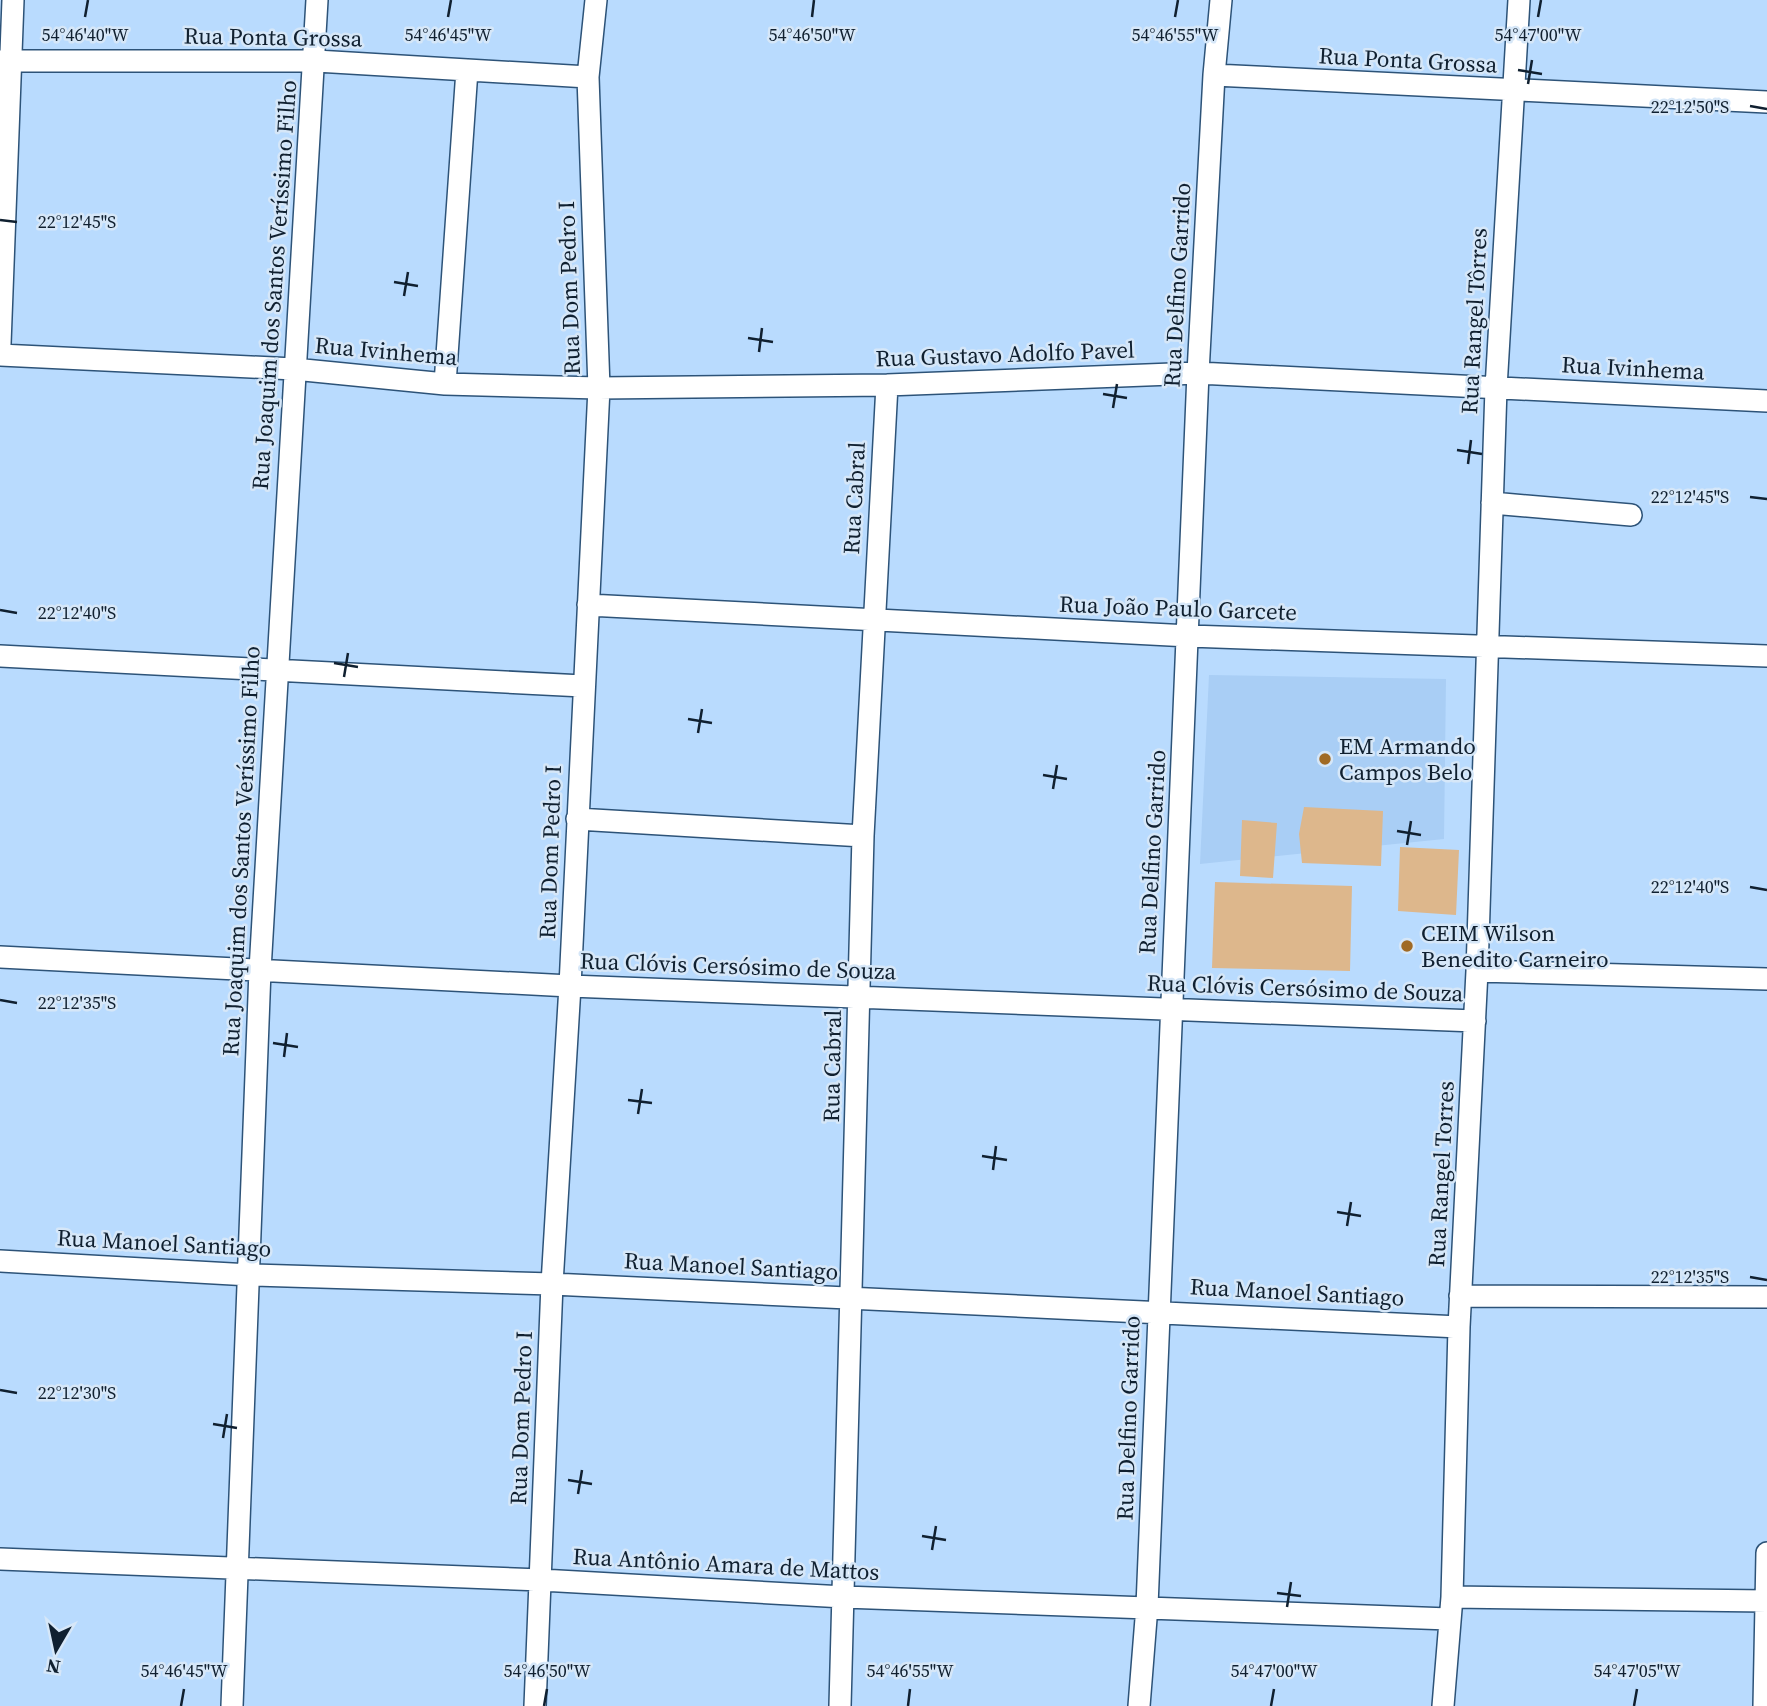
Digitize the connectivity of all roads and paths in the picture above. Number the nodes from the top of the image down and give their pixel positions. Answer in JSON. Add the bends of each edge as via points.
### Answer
{"nodes":[{"id":1,"x":13,"y":0,"type":"edge"},
{"id":2,"x":317,"y":0,"type":"edge"},
{"id":3,"x":596,"y":0,"type":"edge"},
{"id":4,"x":1222,"y":0,"type":"edge"},
{"id":5,"x":1518,"y":0,"type":"edge"},
{"id":6,"x":6,"y":61,"type":"edge"},
{"id":7,"x":316,"y":61,"type":"junction"},
{"id":8,"x":467,"y":71,"type":"junction"},
{"id":9,"x":1214,"y":75,"type":"junction"},
{"id":10,"x":588,"y":78,"type":"junction"},
{"id":11,"x":1514,"y":92,"type":"junction"},
{"id":12,"x":1767,"y":102,"type":"edge"},
{"id":13,"x":0,"y":344,"type":"edge"},
{"id":14,"x":0,"y":355,"type":"edge"},
{"id":15,"x":294,"y":369,"type":"junction"},
{"id":16,"x":1198,"y":373,"type":"junction"},
{"id":17,"x":445,"y":384,"type":"junction"},
{"id":18,"x":887,"y":385,"type":"junction"},
{"id":19,"x":599,"y":388,"type":"junction"},
{"id":20,"x":1496,"y":388,"type":"junction"},
{"id":21,"x":1767,"y":401,"type":"edge"},
{"id":22,"x":1492,"y":503,"type":"junction"},
{"id":23,"x":1632,"y":515,"type":"dead end"},
{"id":24,"x":588,"y":605,"type":"junction"},
{"id":25,"x":873,"y":622,"type":"junction"},
{"id":26,"x":1189,"y":636,"type":"junction"},
{"id":27,"x":1489,"y":645,"type":"junction"},
{"id":28,"x":0,"y":656,"type":"edge"},
{"id":29,"x":1767,"y":656,"type":"edge"},
{"id":30,"x":276,"y":671,"type":"junction"},
{"id":31,"x":583,"y":686,"type":"junction"},
{"id":32,"x":577,"y":819,"type":"junction"},
{"id":33,"x":863,"y":836,"type":"junction"},
{"id":34,"x":0,"y":957,"type":"edge"},
{"id":35,"x":260,"y":970,"type":"junction"},
{"id":36,"x":1477,"y":971,"type":"junction"},
{"id":37,"x":1767,"y":979,"type":"edge"},
{"id":38,"x":570,"y":986,"type":"junction"},
{"id":39,"x":860,"y":998,"type":"junction"},
{"id":40,"x":1172,"y":1010,"type":"junction"},
{"id":41,"x":1475,"y":1021,"type":"junction"},
{"id":42,"x":0,"y":1261,"type":"edge"},
{"id":43,"x":250,"y":1275,"type":"junction"},
{"id":44,"x":552,"y":1284,"type":"junction"},
{"id":45,"x":1460,"y":1296,"type":"junction"},
{"id":46,"x":1767,"y":1297,"type":"edge"},
{"id":47,"x":853,"y":1298,"type":"junction"},
{"id":48,"x":1159,"y":1311,"type":"junction"},
{"id":49,"x":1459,"y":1327,"type":"junction"},
{"id":50,"x":1767,"y":1553,"type":"edge"},
{"id":51,"x":0,"y":1559,"type":"edge"},
{"id":52,"x":240,"y":1567,"type":"junction"},
{"id":53,"x":541,"y":1580,"type":"junction"},
{"id":54,"x":844,"y":1597,"type":"junction"},
{"id":55,"x":1452,"y":1597,"type":"junction"},
{"id":56,"x":1767,"y":1601,"type":"edge"},
{"id":57,"x":1147,"y":1606,"type":"junction"},
{"id":58,"x":1449,"y":1619,"type":"junction"},
{"id":59,"x":232,"y":1706,"type":"edge"},
{"id":60,"x":535,"y":1706,"type":"edge"},
{"id":61,"x":840,"y":1706,"type":"edge"},
{"id":62,"x":1139,"y":1706,"type":"edge"},
{"id":63,"x":1443,"y":1706,"type":"edge"},
{"id":64,"x":1764,"y":1706,"type":"edge"}],
"edges":[{"from":1,"to":6,"type":"street"},
{"from":2,"to":7,"type":"street","name":"Rua Joaquim dos Santos Veríssimo Filho"},
{"from":3,"to":10,"type":"street","name":"Rua Dom Pedro I"},
{"from":4,"to":9,"type":"street","name":"Rua Delfino Garrido"},
{"from":5,"to":11,"type":"street","name":"Rua Rangel Tôrres"},
{"from":6,"to":7,"type":"street","name":"Rua Ponta Grossa"},
{"from":6,"to":13,"type":"street"},
{"from":7,"to":8,"type":"street","name":"Rua Ponta Grossa"},
{"from":7,"to":15,"type":"street","name":"Rua Joaquim dos Santos Veríssimo Filho"},
{"from":8,"to":10,"type":"street","name":"Rua Ponta Grossa"},
{"from":8,"to":17,"type":"street"},
{"from":9,"to":11,"type":"street","name":"Rua Ponta Grossa"},
{"from":9,"to":16,"type":"street","name":"Rua Delfino Garrido"},
{"from":10,"to":19,"type":"street","name":"Rua Dom Pedro I"},
{"from":11,"to":12,"type":"street","name":"Rua Ponta Grossa"},
{"from":11,"to":20,"type":"street","name":"Rua Rangel Tôrres"},
{"from":14,"to":15,"type":"street","name":"Rua Ivinhema"},
{"from":15,"to":17,"type":"street","name":"Rua Ivinhema"},
{"from":15,"to":30,"type":"street","name":"Rua Joaquim dos Santos Veríssimo Filho"},
{"from":16,"to":18,"type":"street","name":"Rua Gustavo Adolfo Pavel"},
{"from":16,"to":20,"type":"street","name":"Rua Gustavo Adolfo Pavel"},
{"from":16,"to":26,"type":"street","name":"Rua Delfino Garrido"},
{"from":17,"to":19,"type":"street","name":"Rua Ivinhema"},
{"from":18,"to":19,"type":"street","name":"Rua Gustavo Adolfo Pavel"},
{"from":18,"to":25,"type":"street","name":"Rua Cabral"},
{"from":19,"to":24,"type":"street","name":"Rua Dom Pedro I"},
{"from":20,"to":21,"type":"street","name":"Rua Ivinhema"},
{"from":20,"to":22,"type":"street","name":"Rua Rangel Tôrres"},
{"from":22,"to":23,"type":"street"},
{"from":22,"to":27,"type":"street","name":"Rua Rangel Tôrres"},
{"from":24,"to":25,"type":"street","name":"Rua João Paulo Garcete"},
{"from":24,"to":31,"type":"street","name":"Rua Dom Pedro I"},
{"from":25,"to":26,"type":"street","name":"Rua João Paulo Garcete"},
{"from":25,"to":33,"type":"street","name":"Rua Cabral"},
{"from":26,"to":27,"type":"street","name":"Rua João Paulo Garcete"},
{"from":26,"to":40,"type":"street","name":"Rua Delfino Garrido"},
{"from":27,"to":29,"type":"street","name":"Rua João Paulo Garcete"},
{"from":27,"to":36,"type":"street","name":"Rua Rangel Torres"},
{"from":28,"to":30,"type":"street"},
{"from":30,"to":31,"type":"street"},
{"from":30,"to":35,"type":"street","name":"Rua Joaquim dos Santos Veríssimo Filho"},
{"from":31,"to":32,"type":"street","name":"Rua Dom Pedro I"},
{"from":32,"to":33,"type":"street"},
{"from":32,"to":38,"type":"street","name":"Rua Dom Pedro I"},
{"from":33,"to":39,"type":"street","name":"Rua Cabral"},
{"from":34,"to":35,"type":"street","name":"Rua Clóvis Cersósimo de Souza"},
{"from":35,"to":38,"type":"street","name":"Rua Clóvis Cersósimo de Souza"},
{"from":35,"to":43,"type":"street","name":"Rua Joaquim dos Santos Veríssimo Filho"},
{"from":36,"to":37,"type":"street","name":"Rua Clóvis Cersósimo de Souza"},
{"from":36,"to":41,"type":"street","name":"Rua Rangel Torres"},
{"from":38,"to":39,"type":"street","name":"Rua Clóvis Cersósimo de Souza"},
{"from":38,"to":44,"type":"street","name":"Rua Dom Pedro I"},
{"from":39,"to":40,"type":"street","name":"Rua Clóvis Cersósimo de Souza"},
{"from":39,"to":47,"type":"street","name":"Rua Cabral"},
{"from":40,"to":41,"type":"street","name":"Rua Clóvis Cersósimo de Souza"},
{"from":40,"to":48,"type":"street","name":"Rua Delfino Garrido"},
{"from":41,"to":45,"type":"street","name":"Rua Rangel Torres"},
{"from":42,"to":43,"type":"street","name":"Rua Manoel Santiago"},
{"from":43,"to":44,"type":"street","name":"Rua Manoel Santiago"},
{"from":43,"to":52,"type":"street","name":"Rua Joaquim dos Santos Veríssimo Filho"},
{"from":44,"to":47,"type":"street","name":"Rua Manoel Santiago"},
{"from":44,"to":53,"type":"street","name":"Rua Dom Pedro I"},
{"from":45,"to":46,"type":"street"},
{"from":45,"to":49,"type":"street","name":"Rua Rangel Torres"},
{"from":47,"to":48,"type":"street","name":"Rua Manoel Santiago"},
{"from":47,"to":54,"type":"street","name":"Rua Cabral"},
{"from":48,"to":49,"type":"street","name":"Rua Manoel Santiago"},
{"from":48,"to":57,"type":"street","name":"Rua Delfino Garrido"},
{"from":49,"to":55,"type":"street","name":"Rua Rangel Torres"},
{"from":50,"to":56,"type":"street"},
{"from":51,"to":52,"type":"street","name":"Rua Antônio Amara de Mattos"},
{"from":52,"to":53,"type":"street","name":"Rua Antônio Amara de Mattos"},
{"from":52,"to":59,"type":"street","name":"Rua Joaquim dos Santos Veríssimo Filho"},
{"from":53,"to":54,"type":"street","name":"Rua Antônio Amara de Mattos"},
{"from":53,"to":60,"type":"street","name":"Rua Dom Pedro I"},
{"from":54,"to":57,"type":"street","name":"Rua Antônio Amara de Mattos"},
{"from":54,"to":61,"type":"street","name":"Rua Cabral"},
{"from":55,"to":56,"type":"street"},
{"from":55,"to":58,"type":"street","name":"Rua Rangel Torres"},
{"from":56,"to":64,"type":"street"},
{"from":57,"to":58,"type":"street","name":"Rua Antônio Amara de Mattos"},
{"from":57,"to":62,"type":"street","name":"Rua Delfino Garrido"},
{"from":58,"to":63,"type":"street","name":"Rua Rangel Torres"}]}
